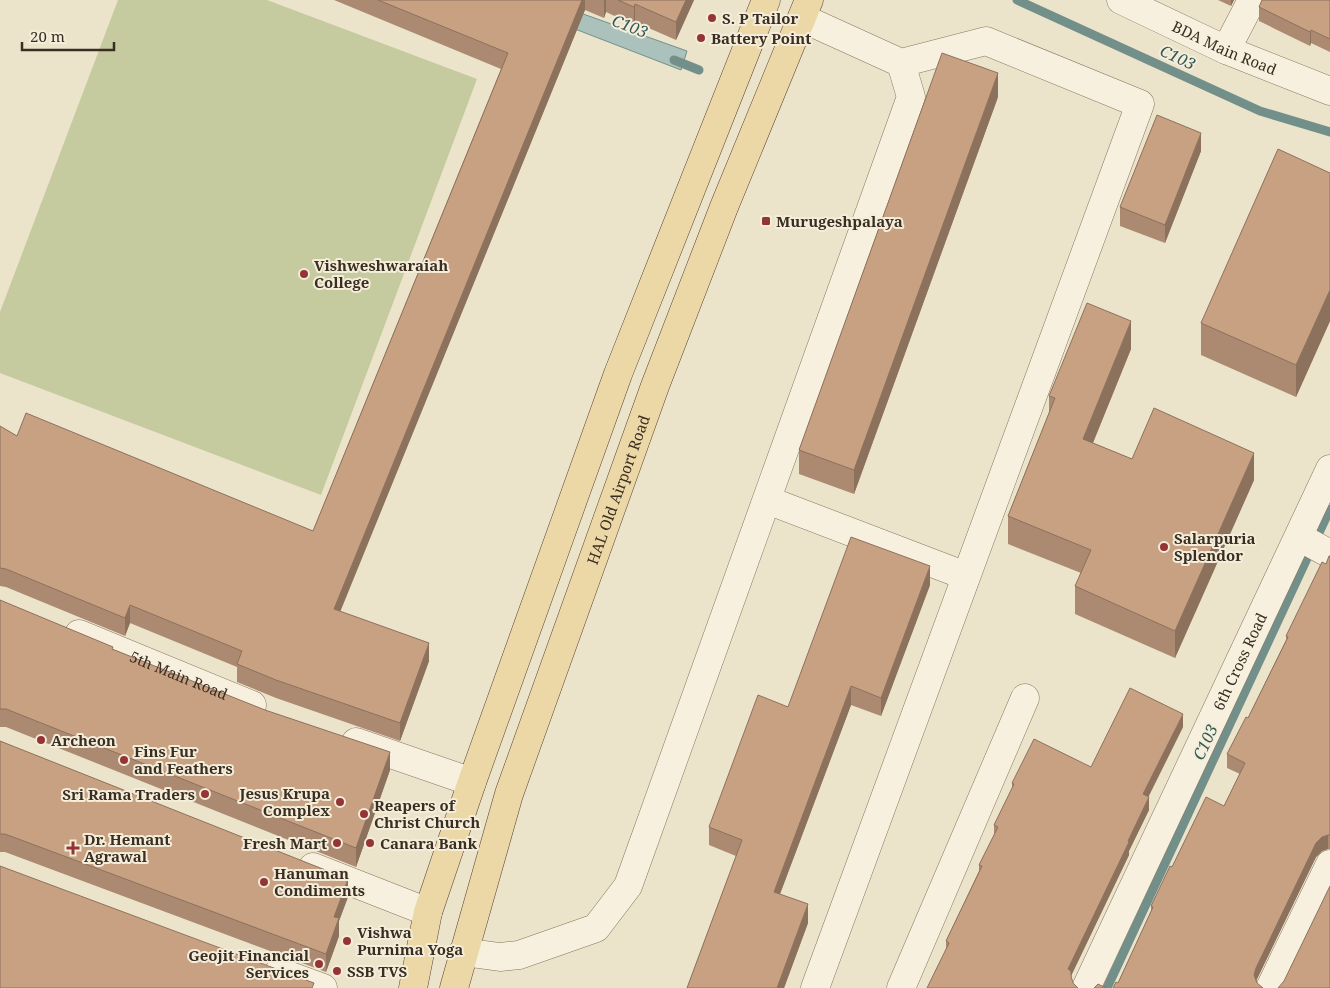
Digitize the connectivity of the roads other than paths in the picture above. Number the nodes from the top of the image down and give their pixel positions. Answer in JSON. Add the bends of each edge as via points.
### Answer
{"nodes":[{"id":1,"x":765,"y":0,"type":"edge"},
{"id":2,"x":1121,"y":0,"type":"edge"},
{"id":3,"x":1252,"y":0,"type":"edge"},
{"id":4,"x":805,"y":9,"type":"edge"},
{"id":5,"x":1226,"y":50,"type":"junction"},
{"id":6,"x":901,"y":63,"type":"junction"},
{"id":7,"x":1330,"y":91,"type":"edge"},
{"id":8,"x":1330,"y":469,"type":"edge"},
{"id":9,"x":767,"y":500,"type":"junction"},
{"id":10,"x":1299,"y":537,"type":"junction"},
{"id":11,"x":1330,"y":554,"type":"edge"},
{"id":12,"x":966,"y":576,"type":"junction"},
{"id":13,"x":54,"y":623,"type":"edge"},
{"id":14,"x":1025,"y":698,"type":"dead end"},
{"id":15,"x":279,"y":716,"type":"edge"},
{"id":16,"x":334,"y":735,"type":"edge"},
{"id":17,"x":472,"y":782,"type":"junction"},
{"id":18,"x":291,"y":858,"type":"edge"},
{"id":19,"x":1330,"y":864,"type":"edge"},
{"id":20,"x":428,"y":912,"type":"junction"},
{"id":21,"x":464,"y":952,"type":"junction"},
{"id":22,"x":258,"y":964,"type":"edge"},
{"id":23,"x":322,"y":988,"type":"edge"},
{"id":24,"x":413,"y":988,"type":"edge"},
{"id":25,"x":454,"y":988,"type":"edge"},
{"id":26,"x":815,"y":988,"type":"edge"},
{"id":27,"x":902,"y":988,"type":"edge"},
{"id":28,"x":1086,"y":988,"type":"edge"},
{"id":29,"x":1270,"y":988,"type":"edge"}],
"edges":[{"from":1,"to":17,"type":"main road","via":[[618,374]]},
{"from":2,"to":5,"type":"street","name":"BDA Main Road"},
{"from":3,"to":5,"type":"street"},
{"from":4,"to":6,"type":"street"},
{"from":4,"to":21,"type":"main road","name":"HAL Old Airport Road","via":[[655,386],[509,794]]},
{"from":5,"to":7,"type":"street","name":"BDA Main Road"},
{"from":6,"to":9,"type":"street","via":[[911,97]]},
{"from":6,"to":12,"type":"street","via":[[986,41],[1140,104]]},
{"from":8,"to":10,"type":"street","name":"6th Cross Road"},
{"from":9,"to":12,"type":"street"},
{"from":9,"to":21,"type":"street","via":[[628,886],[596,928],[519,955],[500,957]]},
{"from":10,"to":11,"type":"street"},
{"from":10,"to":28,"type":"street","name":"6th Cross Road"},
{"from":12,"to":26,"type":"street"},
{"from":13,"to":15,"type":"street","name":"5th Main Road"},
{"from":14,"to":27,"type":"street"},
{"from":16,"to":17,"type":"street"},
{"from":17,"to":20,"type":"main road"},
{"from":18,"to":20,"type":"street"},
{"from":19,"to":29,"type":"street"},
{"from":20,"to":24,"type":"main road"},
{"from":21,"to":25,"type":"main road","name":"HAL Old Airport Road"},
{"from":22,"to":23,"type":"street"}]}
